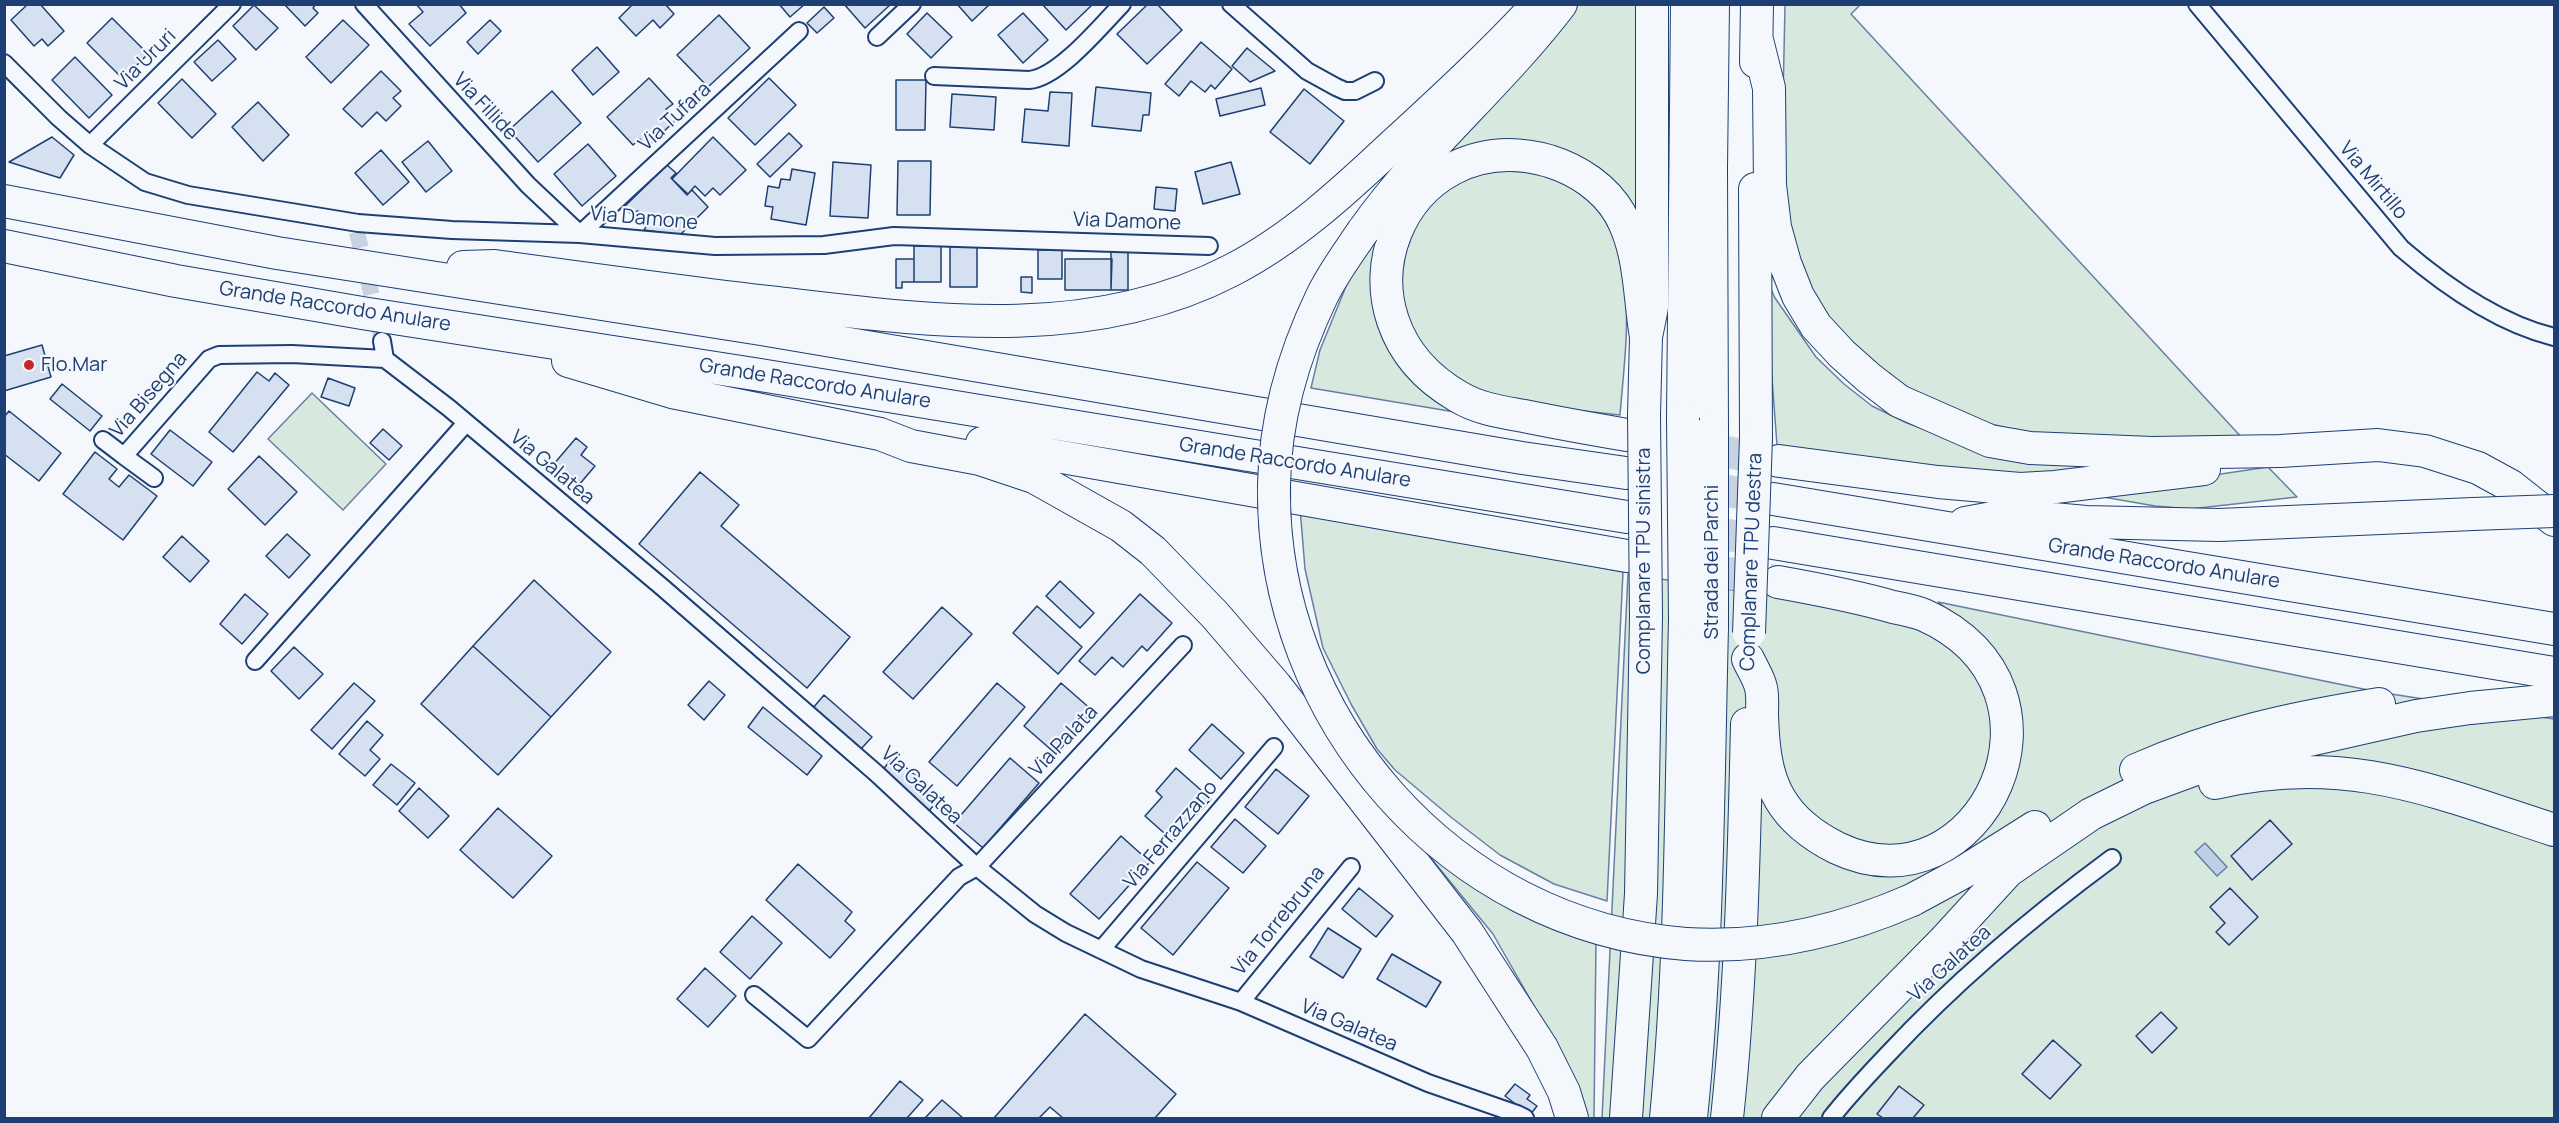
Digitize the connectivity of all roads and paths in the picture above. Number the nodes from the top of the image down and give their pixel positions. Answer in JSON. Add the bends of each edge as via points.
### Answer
{"nodes":[{"id":1,"x":232,"y":4,"type":"edge"},
{"id":2,"x":364,"y":4,"type":"edge"},
{"id":3,"x":912,"y":4,"type":"edge"},
{"id":4,"x":1122,"y":4,"type":"edge"},
{"id":5,"x":1231,"y":4,"type":"edge"},
{"id":6,"x":1538,"y":4,"type":"edge"},
{"id":7,"x":1561,"y":4,"type":"edge"},
{"id":8,"x":1652,"y":4,"type":"edge"},
{"id":9,"x":1688,"y":4,"type":"edge"},
{"id":10,"x":1713,"y":4,"type":"edge"},
{"id":11,"x":1757,"y":4,"type":"edge"},
{"id":12,"x":2197,"y":4,"type":"edge"},
{"id":13,"x":799,"y":31,"type":"dead end"},
{"id":14,"x":877,"y":37,"type":"dead end"},
{"id":15,"x":1757,"y":40,"type":"junction"},
{"id":16,"x":4,"y":63,"type":"edge"},
{"id":17,"x":934,"y":76,"type":"dead end"},
{"id":18,"x":1375,"y":81,"type":"dead end"},
{"id":19,"x":90,"y":145,"type":"junction"},
{"id":20,"x":4,"y":201,"type":"edge"},
{"id":21,"x":580,"y":234,"type":"junction"},
{"id":22,"x":4,"y":246,"type":"edge"},
{"id":23,"x":1209,"y":246,"type":"dead end"},
{"id":24,"x":418,"y":277,"type":"junction"},
{"id":25,"x":448,"y":325,"type":"junction"},
{"id":26,"x":2554,"y":337,"type":"edge"},
{"id":27,"x":1646,"y":338,"type":"junction"},
{"id":28,"x":382,"y":341,"type":"tunnel mouth"},
{"id":29,"x":385,"y":359,"type":"junction"},
{"id":30,"x":466,"y":423,"type":"junction"},
{"id":31,"x":1636,"y":425,"type":"junction"},
{"id":32,"x":880,"y":434,"type":"junction"},
{"id":33,"x":103,"y":440,"type":"dead end"},
{"id":34,"x":2280,"y":451,"type":"junction"},
{"id":35,"x":124,"y":456,"type":"junction"},
{"id":36,"x":1779,"y":461,"type":"tunnel mouth"},
{"id":37,"x":1626,"y":473,"type":"tunnel mouth"},
{"id":38,"x":154,"y":478,"type":"dead end"},
{"id":39,"x":1773,"y":499,"type":"tunnel mouth"},
{"id":40,"x":2554,"y":511,"type":"edge"},
{"id":41,"x":1627,"y":517,"type":"tunnel mouth"},
{"id":42,"x":2554,"y":520,"type":"edge"},
{"id":43,"x":1947,"y":528,"type":"junction"},
{"id":44,"x":1773,"y":543,"type":"tunnel mouth"},
{"id":45,"x":1626,"y":556,"type":"tunnel mouth"},
{"id":46,"x":1778,"y":582,"type":"tunnel mouth"},
{"id":47,"x":1699,"y":623,"type":"junction"},
{"id":48,"x":2554,"y":629,"type":"edge"},
{"id":49,"x":1183,"y":645,"type":"dead end"},
{"id":50,"x":1748,"y":646,"type":"junction"},
{"id":51,"x":255,"y":660,"type":"dead end"},
{"id":52,"x":2554,"y":673,"type":"edge"},
{"id":53,"x":2554,"y":698,"type":"edge"},
{"id":54,"x":1274,"y":747,"type":"dead end"},
{"id":55,"x":2554,"y":830,"type":"edge"},
{"id":56,"x":2112,"y":858,"type":"dead end"},
{"id":57,"x":977,"y":867,"type":"junction"},
{"id":58,"x":1351,"y":867,"type":"dead end"},
{"id":59,"x":1943,"y":942,"type":"junction"},
{"id":60,"x":1101,"y":950,"type":"junction"},
{"id":61,"x":754,"y":995,"type":"dead end"},
{"id":62,"x":1241,"y":1002,"type":"junction"},
{"id":63,"x":1525,"y":1119,"type":"edge"},
{"id":64,"x":1572,"y":1119,"type":"edge"},
{"id":65,"x":1626,"y":1119,"type":"edge"},
{"id":66,"x":1666,"y":1119,"type":"edge"},
{"id":67,"x":1691,"y":1119,"type":"edge"},
{"id":68,"x":1727,"y":1119,"type":"edge"},
{"id":69,"x":1778,"y":1119,"type":"edge"},
{"id":70,"x":1831,"y":1119,"type":"edge"}],
"edges":[{"from":1,"to":19,"type":"street","name":"Via Ururi"},
{"from":2,"to":21,"type":"street","name":"Via Fillide","via":[[528,185]]},
{"from":3,"to":14,"type":"street"},
{"from":4,"to":17,"type":"street","via":[[1058,68],[1042,78]]},
{"from":5,"to":18,"type":"street","via":[[1307,72],[1345,91],[1355,91]]},
{"from":6,"to":24,"type":"highway","via":[[1396,143],[1287,236],[1202,284],[1129,309],[1043,321],[980,323],[811,307],[495,266],[462,267]]},
{"from":7,"to":53,"type":"highway","bridge":true,"via":[[1507,70],[1417,164],[1364,231],[1326,288],[1298,353],[1280,424],[1274,498],[1281,573],[1300,644],[1335,720],[1376,778],[1424,830],[1476,872],[1541,907],[1622,934],[1698,944],[1802,936],[1849,924],[1912,900],[2113,781],[2181,750],[2226,735],[2295,718],[2416,699],[2490,693]]},
{"from":8,"to":27,"type":"highway","name":"Complanare TPU sinistra","via":[[1652,306]]},
{"from":9,"to":47,"type":"highway","name":"Strada dei Parchi","bridge":true,"via":[[1683,417]]},
{"from":10,"to":47,"type":"highway","name":"Strada dei Parchi","bridge":true,"via":[[1713,430]]},
{"from":11,"to":15,"type":"highway","name":"Complanare TPU destra"},
{"from":12,"to":26,"type":"street","name":"Via Mirtillo","via":[[2401,248],[2435,278],[2481,307],[2536,333]]},
{"from":13,"to":21,"type":"street","name":"Via Tufara"},
{"from":15,"to":34,"type":"highway","via":[[1768,88],[1775,227],[1785,263],[1797,296],[1816,326],[1869,378],[1899,400],[1990,441],[2030,448],[2152,453]]},
{"from":15,"to":50,"type":"highway","name":"Complanare TPU destra","bridge":true,"via":[[1756,438]]},
{"from":16,"to":19,"type":"street"},
{"from":19,"to":21,"type":"street","name":"Via Damone","via":[[145,182],[169,191],[358,228]]},
{"from":20,"to":24,"type":"highway"},
{"from":21,"to":23,"type":"street","name":"Via Damone","via":[[715,246],[824,245],[894,236]]},
{"from":22,"to":25,"type":"highway","name":"Grande Raccordo Anulare","via":[[176,281]]},
{"from":24,"to":37,"type":"highway"},
{"from":25,"to":32,"type":"highway","via":[[672,392]]},
{"from":25,"to":41,"type":"highway","name":"Grande Raccordo Anulare"},
{"from":27,"to":31,"type":"highway","name":"Complanare TPU sinistra"},
{"from":27,"to":31,"type":"highway","via":[[1638,274],[1630,237],[1619,213],[1603,192],[1559,164],[1535,157],[1481,159],[1435,180],[1398,225],[1385,276],[1389,311],[1400,339],[1416,363],[1459,397],[1484,408]]},
{"from":28,"to":29,"type":"street"},
{"from":29,"to":30,"type":"street","name":"Via Galatea"},
{"from":29,"to":35,"type":"street","name":"Via Bisegna","via":[[292,354],[214,356]]},
{"from":30,"to":51,"type":"street"},
{"from":30,"to":57,"type":"street","name":"Via Galatea","via":[[688,609]]},
{"from":31,"to":65,"type":"highway","name":"Complanare TPU sinistra","bridge":true,"via":[[1646,616],[1641,894]]},
{"from":32,"to":45,"type":"highway","via":[[914,431]]},
{"from":32,"to":64,"type":"highway","via":[[911,446],[980,459],[1034,477],[1121,526],[1153,551],[1276,686],[1467,932],[1542,1048],[1564,1092]]},
{"from":33,"to":35,"type":"street"},
{"from":34,"to":36,"type":"highway","via":[[2255,463],[2020,489]]},
{"from":34,"to":42,"type":"highway","via":[[2378,445],[2443,455],[2511,486]]},
{"from":35,"to":38,"type":"street","name":"Via Bisegna"},
{"from":39,"to":43,"type":"highway","name":"Grande Raccordo Anulare"},
{"from":40,"to":43,"type":"highway","bridge":true,"via":[[2219,525],[2086,522],[2009,515]]},
{"from":43,"to":48,"type":"highway","name":"Grande Raccordo Anulare"},
{"from":44,"to":52,"type":"highway"},
{"from":46,"to":50,"type":"highway","via":[[1922,614],[1965,640],[1985,662],[1998,685],[2007,738],[1997,786],[1983,809],[1966,829],[1943,846],[1896,860],[1852,855],[1813,835],[1780,799],[1770,776],[1763,742],[1761,688]]},
{"from":47,"to":66,"type":"highway","name":"Strada dei Parchi"},
{"from":47,"to":67,"type":"highway","name":"Strada dei Parchi","via":[[1704,925]]},
{"from":49,"to":57,"type":"street","name":"Via Palata"},
{"from":50,"to":68,"type":"highway","name":"Complanare TPU destra","via":[[1744,864]]},
{"from":53,"to":59,"type":"highway","via":[[2416,716],[2201,767],[2144,788],[2091,814],[2008,871]]},
{"from":54,"to":60,"type":"street","name":"Via Ferrazzano"},
{"from":55,"to":59,"type":"highway","via":[[2455,796],[2386,778],[2315,771],[2243,776],[2151,802],[2097,827],[2014,881]]},
{"from":56,"to":70,"type":"street","name":"Via Galatea","via":[[2040,912],[1960,982],[1851,1093]]},
{"from":57,"to":60,"type":"street","name":"Via Galatea","via":[[1035,914]]},
{"from":57,"to":61,"type":"street","name":"Via Palata","via":[[959,878],[808,1039]]},
{"from":58,"to":62,"type":"street","name":"Via Torrebruna"},
{"from":59,"to":69,"type":"highway","via":[[1810,1077]]},
{"from":60,"to":62,"type":"street","name":"Via Galatea","via":[[1141,969]]},
{"from":62,"to":63,"type":"street","name":"Via Galatea","via":[[1428,1083]]}]}
